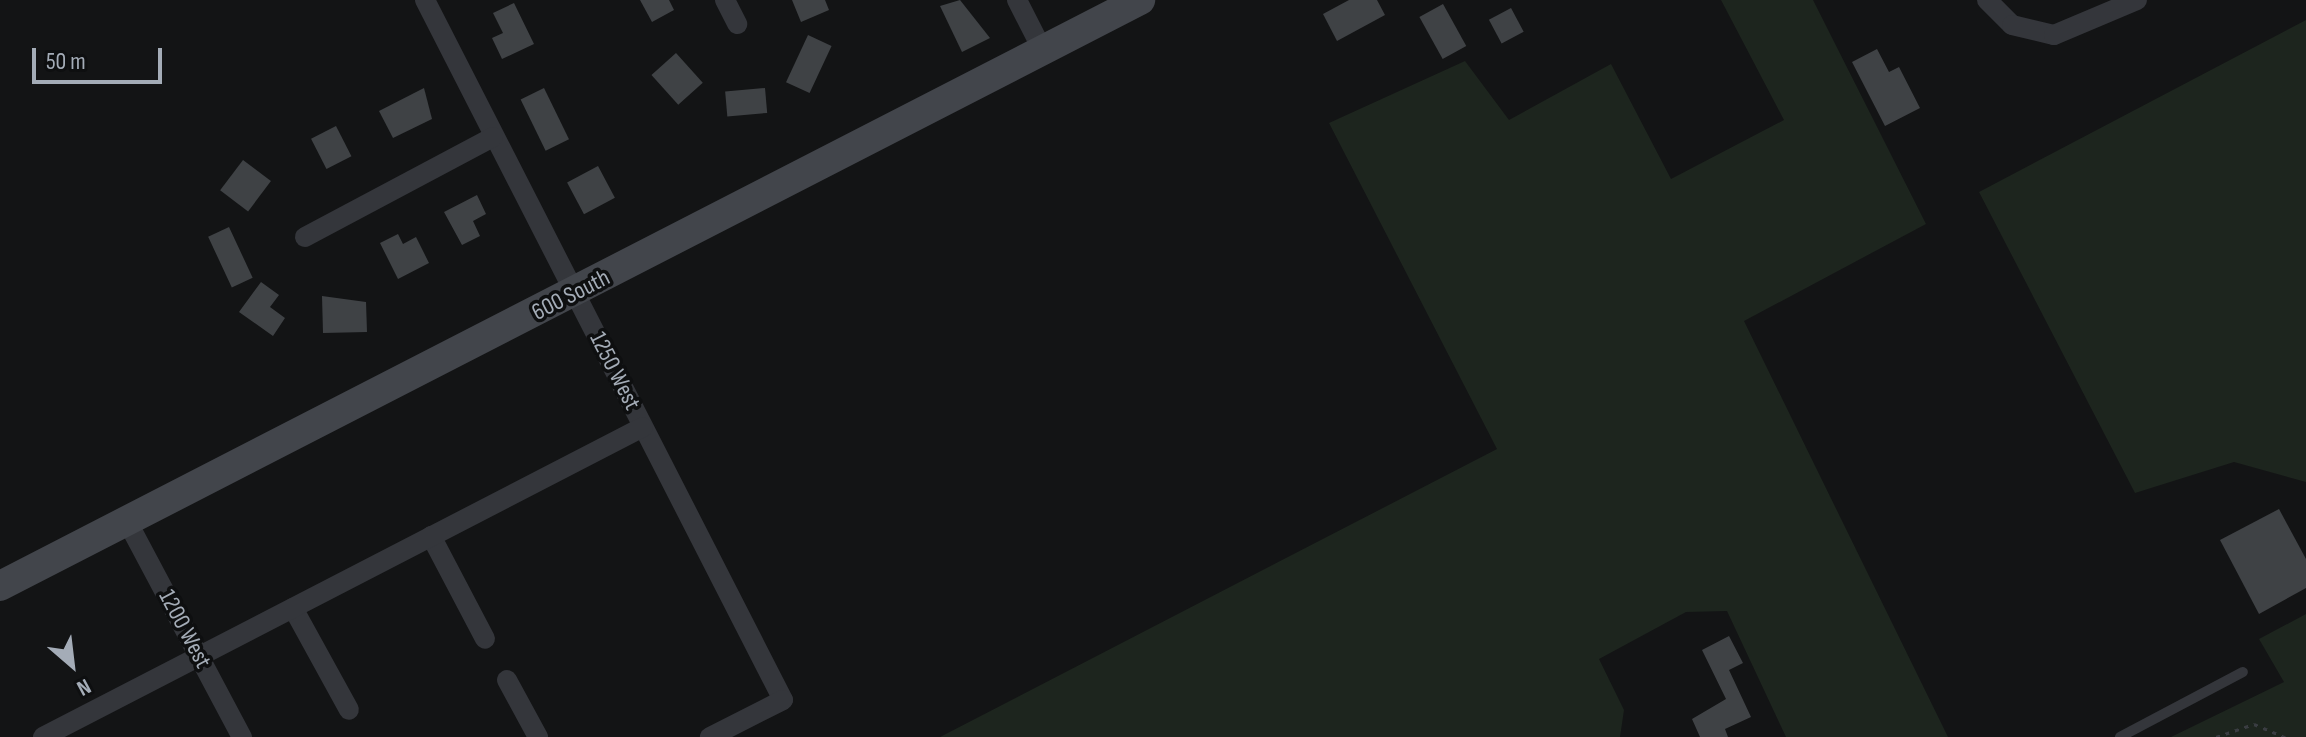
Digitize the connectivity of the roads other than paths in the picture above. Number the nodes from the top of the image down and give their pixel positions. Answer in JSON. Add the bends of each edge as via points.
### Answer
{"nodes":[{"id":1,"x":425,"y":0,"type":"edge"},
{"id":2,"x":725,"y":0,"type":"edge"},
{"id":3,"x":1017,"y":0,"type":"edge"},
{"id":4,"x":1140,"y":0,"type":"edge"},
{"id":5,"x":1987,"y":0,"type":"edge"},
{"id":6,"x":2137,"y":0,"type":"edge"},
{"id":7,"x":737,"y":24,"type":"dead end"},
{"id":8,"x":1042,"y":49,"type":"junction"},
{"id":9,"x":493,"y":137,"type":"junction"},
{"id":10,"x":305,"y":237,"type":"dead end"},
{"id":11,"x":575,"y":293,"type":"junction"},
{"id":12,"x":643,"y":427,"type":"junction"},
{"id":13,"x":127,"y":521,"type":"junction"},
{"id":14,"x":431,"y":536,"type":"junction"},
{"id":15,"x":0,"y":586,"type":"edge"},
{"id":16,"x":293,"y":608,"type":"junction"},
{"id":17,"x":485,"y":639,"type":"dead end"},
{"id":18,"x":200,"y":656,"type":"junction"},
{"id":19,"x":2243,"y":672,"type":"dead end"},
{"id":20,"x":507,"y":680,"type":"dead end"},
{"id":21,"x":349,"y":710,"type":"dead end"},
{"id":22,"x":43,"y":737,"type":"edge"},
{"id":23,"x":242,"y":737,"type":"edge"},
{"id":24,"x":538,"y":737,"type":"edge"},
{"id":25,"x":710,"y":737,"type":"edge"},
{"id":26,"x":2120,"y":737,"type":"edge"}],
"edges":[{"from":1,"to":9,"type":"street","name":"1250 West"},
{"from":2,"to":7,"type":"street"},
{"from":3,"to":8,"type":"street"},
{"from":4,"to":8,"type":"main road","name":"600 South"},
{"from":5,"to":6,"type":"street","via":[[2012,25],[2054,35]]},
{"from":8,"to":11,"type":"main road","name":"600 South"},
{"from":9,"to":10,"type":"street"},
{"from":9,"to":11,"type":"street","name":"1250 West"},
{"from":11,"to":12,"type":"street","name":"1250 West"},
{"from":11,"to":13,"type":"main road","name":"600 South"},
{"from":12,"to":14,"type":"street"},
{"from":12,"to":25,"type":"street","name":"1250 West","via":[[783,700]]},
{"from":13,"to":15,"type":"main road","name":"600 South"},
{"from":13,"to":18,"type":"street","name":"1200 West"},
{"from":14,"to":16,"type":"street"},
{"from":14,"to":17,"type":"street"},
{"from":16,"to":18,"type":"street"},
{"from":16,"to":21,"type":"street"},
{"from":18,"to":22,"type":"street"},
{"from":18,"to":23,"type":"street","name":"1200 West"},
{"from":19,"to":26,"type":"lane"},
{"from":20,"to":24,"type":"street"}]}
